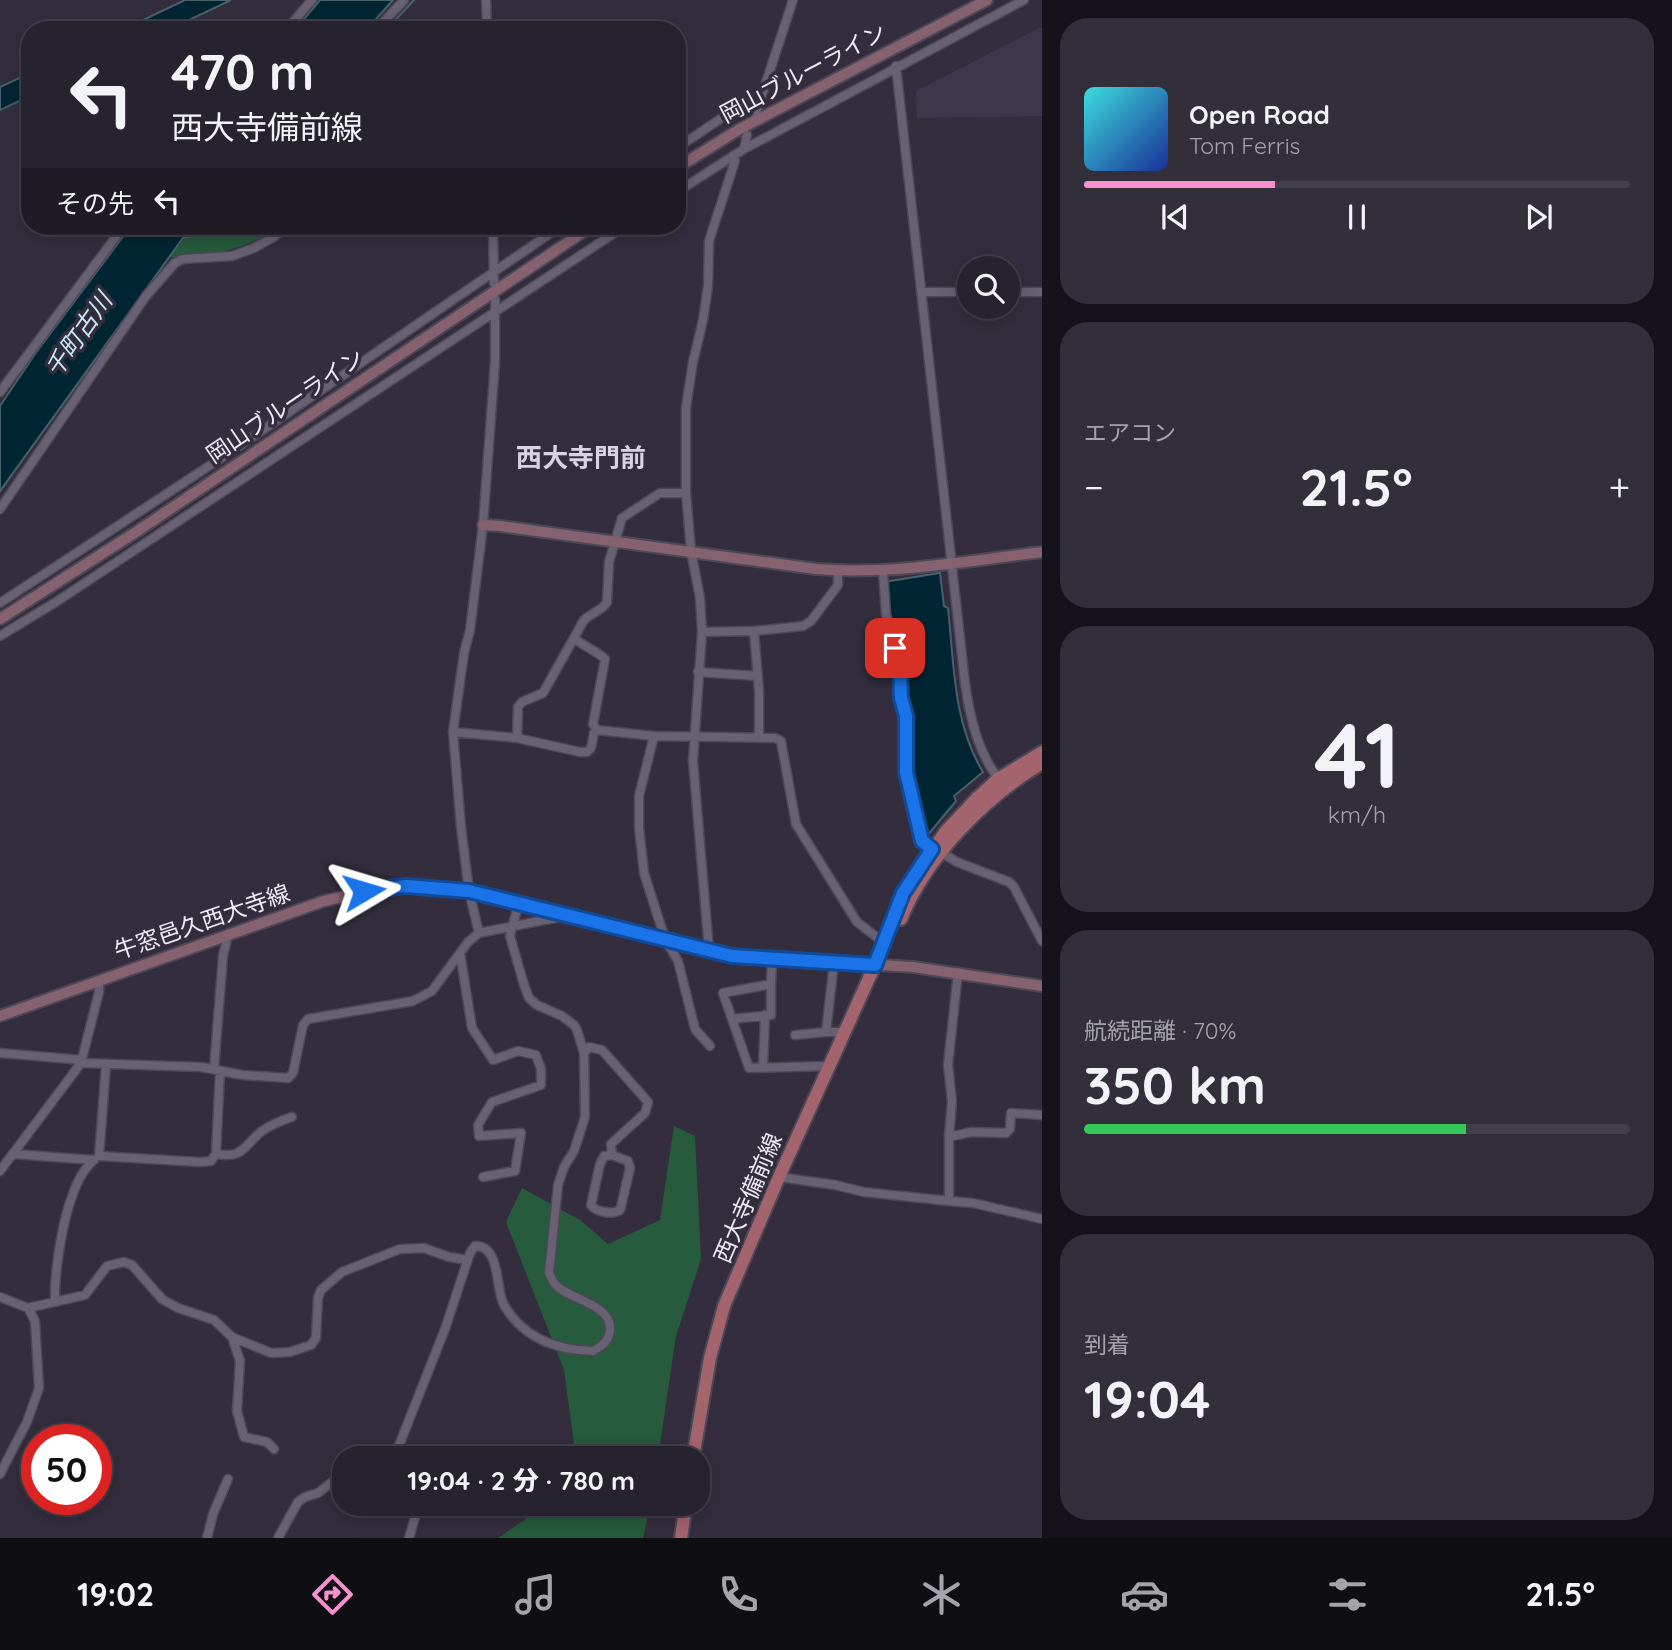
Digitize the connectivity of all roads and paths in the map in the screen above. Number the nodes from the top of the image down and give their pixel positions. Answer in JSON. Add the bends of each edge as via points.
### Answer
{"nodes":[{"id":1,"x":312,"y":0,"type":"edge"},
{"id":2,"x":404,"y":0,"type":"edge"},
{"id":3,"x":486,"y":0,"type":"edge"},
{"id":4,"x":793,"y":0,"type":"edge"},
{"id":5,"x":987,"y":0,"type":"edge"},
{"id":6,"x":1024,"y":0,"type":"edge"},
{"id":7,"x":294,"y":21,"type":"edge"},
{"id":8,"x":384,"y":21,"type":"edge"},
{"id":9,"x":487,"y":21,"type":"edge"},
{"id":10,"x":896,"y":66,"type":"junction"},
{"id":11,"x":761,"y":99,"type":"junction"},
{"id":12,"x":756,"y":113,"type":"dead end"},
{"id":13,"x":747,"y":135,"type":"dead end"},
{"id":14,"x":686,"y":142,"type":"edge"},
{"id":15,"x":744,"y":149,"type":"junction"},
{"id":16,"x":734,"y":155,"type":"junction"},
{"id":17,"x":686,"y":162,"type":"edge"},
{"id":18,"x":686,"y":186,"type":"edge"},
{"id":19,"x":117,"y":235,"type":"edge"},
{"id":20,"x":276,"y":235,"type":"edge"},
{"id":21,"x":493,"y":235,"type":"edge"},
{"id":22,"x":548,"y":235,"type":"edge"},
{"id":23,"x":579,"y":235,"type":"edge"},
{"id":24,"x":612,"y":235,"type":"edge"},
{"id":25,"x":494,"y":272,"type":"junction"},
{"id":26,"x":494,"y":283,"type":"dead end"},
{"id":27,"x":922,"y":292,"type":"junction"},
{"id":28,"x":957,"y":292,"type":"edge"},
{"id":29,"x":1020,"y":292,"type":"edge"},
{"id":30,"x":1042,"y":292,"type":"edge"},
{"id":31,"x":495,"y":299,"type":"dead end"},
{"id":32,"x":495,"y":313,"type":"junction"},
{"id":33,"x":0,"y":392,"type":"edge"},
{"id":34,"x":686,"y":493,"type":"junction"},
{"id":35,"x":0,"y":509,"type":"edge"},
{"id":36,"x":483,"y":525,"type":"junction"},
{"id":37,"x":615,"y":541,"type":"junction"},
{"id":38,"x":691,"y":551,"type":"junction"},
{"id":39,"x":1042,"y":552,"type":"edge"},
{"id":40,"x":952,"y":563,"type":"junction"},
{"id":41,"x":838,"y":571,"type":"junction"},
{"id":42,"x":883,"y":571,"type":"junction"},
{"id":43,"x":0,"y":603,"type":"edge"},
{"id":44,"x":0,"y":619,"type":"edge"},
{"id":45,"x":754,"y":631,"type":"junction"},
{"id":46,"x":702,"y":632,"type":"junction"},
{"id":47,"x":0,"y":636,"type":"edge"},
{"id":48,"x":574,"y":638,"type":"junction"},
{"id":49,"x":698,"y":672,"type":"junction"},
{"id":50,"x":758,"y":676,"type":"junction"},
{"id":51,"x":597,"y":730,"type":"junction"},
{"id":52,"x":453,"y":732,"type":"junction"},
{"id":53,"x":694,"y":735,"type":"junction"},
{"id":54,"x":654,"y":736,"type":"junction"},
{"id":55,"x":517,"y":737,"type":"junction"},
{"id":56,"x":759,"y":737,"type":"junction"},
{"id":57,"x":1042,"y":752,"type":"edge"},
{"id":58,"x":1042,"y":763,"type":"edge"},
{"id":59,"x":1002,"y":783,"type":"junction"},
{"id":60,"x":937,"y":851,"type":"junction"},
{"id":61,"x":469,"y":891,"type":"junction"},
{"id":62,"x":519,"y":902,"type":"junction"},
{"id":63,"x":571,"y":915,"type":"junction"},
{"id":64,"x":512,"y":926,"type":"junction"},
{"id":65,"x":479,"y":933,"type":"junction"},
{"id":66,"x":228,"y":935,"type":"junction"},
{"id":67,"x":665,"y":939,"type":"junction"},
{"id":68,"x":1042,"y":940,"type":"edge"},
{"id":69,"x":883,"y":942,"type":"junction"},
{"id":70,"x":709,"y":950,"type":"junction"},
{"id":71,"x":460,"y":953,"type":"junction"},
{"id":72,"x":772,"y":960,"type":"junction"},
{"id":73,"x":834,"y":963,"type":"junction"},
{"id":74,"x":875,"y":965,"type":"junction"},
{"id":75,"x":958,"y":972,"type":"junction"},
{"id":76,"x":99,"y":981,"type":"junction"},
{"id":77,"x":771,"y":984,"type":"junction"},
{"id":78,"x":1042,"y":986,"type":"edge"},
{"id":79,"x":765,"y":1015,"type":"junction"},
{"id":80,"x":0,"y":1016,"type":"edge"},
{"id":81,"x":732,"y":1019,"type":"junction"},
{"id":82,"x":826,"y":1032,"type":"junction"},
{"id":83,"x":844,"y":1032,"type":"junction"},
{"id":84,"x":795,"y":1035,"type":"dead end"},
{"id":85,"x":710,"y":1046,"type":"dead end"},
{"id":86,"x":0,"y":1053,"type":"edge"},
{"id":87,"x":584,"y":1054,"type":"junction"},
{"id":88,"x":82,"y":1062,"type":"junction"},
{"id":89,"x":106,"y":1065,"type":"junction"},
{"id":90,"x":828,"y":1066,"type":"junction"},
{"id":91,"x":764,"y":1068,"type":"junction"},
{"id":92,"x":217,"y":1070,"type":"junction"},
{"id":93,"x":1042,"y":1115,"type":"edge"},
{"id":94,"x":292,"y":1117,"type":"dead end"},
{"id":95,"x":949,"y":1137,"type":"junction"},
{"id":96,"x":13,"y":1154,"type":"junction"},
{"id":97,"x":216,"y":1154,"type":"junction"},
{"id":98,"x":612,"y":1155,"type":"junction"},
{"id":99,"x":96,"y":1158,"type":"junction"},
{"id":100,"x":0,"y":1171,"type":"edge"},
{"id":101,"x":483,"y":1177,"type":"dead end"},
{"id":102,"x":779,"y":1177,"type":"junction"},
{"id":103,"x":948,"y":1201,"type":"junction"},
{"id":104,"x":1042,"y":1219,"type":"edge"},
{"id":105,"x":468,"y":1260,"type":"junction"},
{"id":106,"x":0,"y":1297,"type":"edge"},
{"id":107,"x":55,"y":1301,"type":"junction"},
{"id":108,"x":28,"y":1308,"type":"junction"},
{"id":109,"x":232,"y":1337,"type":"junction"},
{"id":110,"x":399,"y":1446,"type":"edge"},
{"id":111,"x":694,"y":1446,"type":"edge"},
{"id":112,"x":274,"y":1449,"type":"dead end"},
{"id":113,"x":0,"y":1474,"type":"edge"},
{"id":114,"x":228,"y":1479,"type":"dead end"},
{"id":115,"x":332,"y":1482,"type":"edge"},
{"id":116,"x":415,"y":1516,"type":"edge"},
{"id":117,"x":684,"y":1516,"type":"edge"},
{"id":118,"x":207,"y":1538,"type":"edge"},
{"id":119,"x":278,"y":1538,"type":"edge"},
{"id":120,"x":409,"y":1538,"type":"edge"},
{"id":121,"x":681,"y":1538,"type":"edge"}],
"edges":[{"from":1,"to":7,"type":"street"},
{"from":2,"to":8,"type":"street"},
{"from":3,"to":9,"type":"street"},
{"from":4,"to":11,"type":"street"},
{"from":5,"to":17,"type":"main road","name":"岡山ブルーライン","via":[[738,130]]},
{"from":6,"to":10,"type":"street"},
{"from":10,"to":15,"type":"street"},
{"from":10,"to":27,"type":"street"},
{"from":11,"to":12,"type":"street"},
{"from":11,"to":14,"type":"street","via":[[735,109]]},
{"from":13,"to":15,"type":"street"},
{"from":15,"to":16,"type":"street"},
{"from":16,"to":18,"type":"street"},
{"from":16,"to":34,"type":"street","via":[[709,241],[708,286],[686,407]]},
{"from":19,"to":33,"type":"street"},
{"from":20,"to":35,"type":"street","via":[[232,256],[175,263],[146,296]]},
{"from":21,"to":25,"type":"street"},
{"from":22,"to":25,"type":"street"},
{"from":23,"to":44,"type":"main road","name":"岡山ブルーライン"},
{"from":24,"to":32,"type":"street"},
{"from":25,"to":26,"type":"street"},
{"from":25,"to":43,"type":"street","via":[[237,452],[41,582]]},
{"from":27,"to":28,"type":"street"},
{"from":27,"to":40,"type":"street"},
{"from":29,"to":30,"type":"street"},
{"from":31,"to":32,"type":"street"},
{"from":32,"to":36,"type":"street"},
{"from":32,"to":47,"type":"street","via":[[249,469]]},
{"from":34,"to":37,"type":"street","via":[[660,493],[648,499],[622,518]]},
{"from":34,"to":38,"type":"street"},
{"from":36,"to":37,"type":"main road"},
{"from":36,"to":52,"type":"street"},
{"from":37,"to":38,"type":"main road"},
{"from":37,"to":48,"type":"street","via":[[607,601],[590,613]]},
{"from":38,"to":41,"type":"main road"},
{"from":38,"to":46,"type":"street"},
{"from":39,"to":40,"type":"main road"},
{"from":40,"to":42,"type":"main road"},
{"from":40,"to":59,"type":"street","via":[[969,710],[981,748]]},
{"from":41,"to":42,"type":"main road"},
{"from":41,"to":45,"type":"street","via":[[838,585],[811,621],[803,626]]},
{"from":42,"to":60,"type":"street","via":[[886,614],[900,667],[906,716],[906,772],[922,841]]},
{"from":45,"to":46,"type":"street"},
{"from":45,"to":50,"type":"street"},
{"from":46,"to":49,"type":"street"},
{"from":48,"to":51,"type":"street","via":[[605,659],[593,724]]},
{"from":48,"to":55,"type":"street","via":[[543,693],[518,707]]},
{"from":49,"to":50,"type":"street"},
{"from":49,"to":53,"type":"street"},
{"from":50,"to":56,"type":"street"},
{"from":51,"to":54,"type":"street"},
{"from":51,"to":55,"type":"street","via":[[587,752]]},
{"from":52,"to":55,"type":"street"},
{"from":52,"to":61,"type":"street"},
{"from":53,"to":54,"type":"street"},
{"from":53,"to":56,"type":"street"},
{"from":53,"to":70,"type":"street"},
{"from":54,"to":67,"type":"street","via":[[639,796],[639,828],[644,873]]},
{"from":56,"to":69,"type":"street","via":[[781,741],[796,824],[857,922]]},
{"from":57,"to":59,"type":"main road","name":"西大寺備前線"},
{"from":58,"to":59,"type":"main road","name":"西大寺備前線"},
{"from":59,"to":60,"type":"main road","name":"西大寺備前線","via":[[946,831]]},
{"from":60,"to":68,"type":"street","via":[[1009,882]]},
{"from":60,"to":69,"type":"main road","name":"西大寺備前線","via":[[903,893]]},
{"from":60,"to":74,"type":"main road","name":"西大寺備前線","via":[[890,945]]},
{"from":61,"to":62,"type":"main road","name":"牛窓邑久西大寺線"},
{"from":61,"to":65,"type":"street"},
{"from":61,"to":66,"type":"main road","name":"牛窓邑久西大寺線","via":[[406,886],[364,891]]},
{"from":62,"to":63,"type":"main road","name":"牛窓邑久西大寺線"},
{"from":62,"to":64,"type":"street"},
{"from":63,"to":64,"type":"street"},
{"from":63,"to":67,"type":"main road","name":"牛窓邑久西大寺線"},
{"from":64,"to":65,"type":"street"},
{"from":64,"to":87,"type":"street","via":[[510,936],[529,998],[574,1025]]},
{"from":65,"to":71,"type":"street"},
{"from":66,"to":76,"type":"main road","name":"牛窓邑久西大寺線"},
{"from":66,"to":92,"type":"street"},
{"from":67,"to":70,"type":"main road","name":"牛窓邑久西大寺線"},
{"from":67,"to":85,"type":"street","via":[[678,961],[695,1029]]},
{"from":69,"to":74,"type":"main road","name":"西大寺備前線"},
{"from":70,"to":72,"type":"main road","name":"牛窓邑久西大寺線"},
{"from":71,"to":92,"type":"street","via":[[432,991],[413,1002],[307,1019],[288,1078]]},
{"from":71,"to":101,"type":"street","via":[[472,1028],[493,1060],[518,1051],[536,1055],[541,1069],[541,1085],[492,1102],[478,1125],[480,1136],[521,1133],[515,1171]]},
{"from":72,"to":73,"type":"main road","name":"牛窓邑久西大寺線"},
{"from":72,"to":77,"type":"street"},
{"from":73,"to":74,"type":"main road","name":"牛窓邑久西大寺線"},
{"from":73,"to":82,"type":"street"},
{"from":74,"to":75,"type":"main road","name":"牛窓邑久西大寺線"},
{"from":74,"to":83,"type":"main road","name":"西大寺備前線"},
{"from":75,"to":78,"type":"main road","name":"牛窓邑久西大寺線"},
{"from":75,"to":95,"type":"street","via":[[948,1065]]},
{"from":76,"to":80,"type":"main road","name":"牛窓邑久西大寺線"},
{"from":76,"to":88,"type":"street"},
{"from":77,"to":79,"type":"street","via":[[771,1015]]},
{"from":77,"to":81,"type":"street","via":[[723,993]]},
{"from":79,"to":81,"type":"street"},
{"from":79,"to":91,"type":"street"},
{"from":81,"to":91,"type":"street","via":[[748,1068]]},
{"from":82,"to":83,"type":"street"},
{"from":82,"to":84,"type":"street"},
{"from":83,"to":90,"type":"main road","name":"西大寺備前線"},
{"from":86,"to":88,"type":"street"},
{"from":87,"to":98,"type":"street","via":[[589,1047],[602,1050],[648,1102],[645,1113],[611,1144]]},
{"from":87,"to":105,"type":"street","via":[[585,1116],[558,1185],[549,1273],[555,1284],[603,1312],[609,1320],[607,1340],[593,1351],[578,1351],[530,1335],[502,1302],[488,1250],[475,1246]]},
{"from":88,"to":89,"type":"street"},
{"from":88,"to":96,"type":"street"},
{"from":89,"to":92,"type":"street"},
{"from":89,"to":99,"type":"street"},
{"from":90,"to":91,"type":"street"},
{"from":90,"to":102,"type":"main road","name":"西大寺備前線"},
{"from":92,"to":97,"type":"street"},
{"from":93,"to":95,"type":"street","via":[[1011,1113],[1006,1133]]},
{"from":94,"to":97,"type":"street","via":[[261,1132],[244,1150],[230,1156]]},
{"from":95,"to":103,"type":"street"},
{"from":96,"to":99,"type":"street"},
{"from":96,"to":100,"type":"street"},
{"from":97,"to":99,"type":"street","via":[[211,1161],[200,1162]]},
{"from":98,"to":98,"type":"street","via":[[601,1160],[591,1202],[595,1209],[614,1213],[621,1207],[630,1168],[628,1161]]},
{"from":99,"to":107,"type":"street","via":[[85,1170],[69,1207],[55,1276]]},
{"from":102,"to":103,"type":"street"},
{"from":102,"to":111,"type":"main road","name":"西大寺備前線","via":[[724,1306]]},
{"from":103,"to":104,"type":"street"},
{"from":105,"to":109,"type":"street","via":[[424,1248],[400,1249],[342,1272],[321,1290],[316,1338],[311,1345],[290,1352],[271,1353]]},
{"from":105,"to":110,"type":"street"},
{"from":106,"to":108,"type":"street"},
{"from":107,"to":108,"type":"street"},
{"from":107,"to":109,"type":"street","via":[[85,1295],[102,1270],[124,1262],[138,1270],[162,1300],[214,1320]]},
{"from":108,"to":113,"type":"street","via":[[37,1331],[39,1388],[27,1423]]},
{"from":109,"to":112,"type":"street","via":[[240,1361],[237,1411],[244,1437],[267,1441]]},
{"from":114,"to":118,"type":"street"},
{"from":115,"to":119,"type":"street","via":[[298,1502]]},
{"from":116,"to":120,"type":"street"},
{"from":117,"to":121,"type":"main road"}]}
